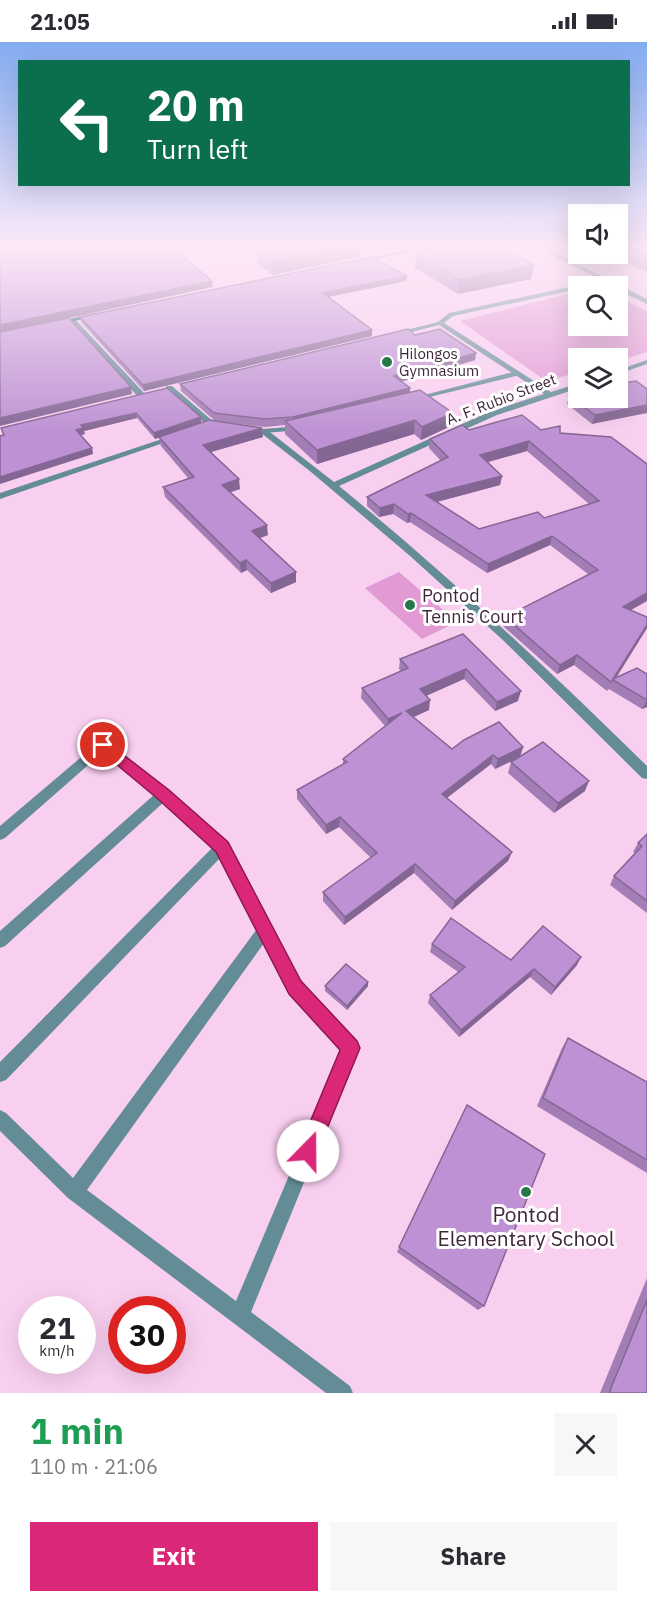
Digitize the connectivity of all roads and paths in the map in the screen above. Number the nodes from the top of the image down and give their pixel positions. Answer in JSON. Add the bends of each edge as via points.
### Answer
{"nodes":[{"id":1,"x":474,"y":309,"type":"edge"},
{"id":2,"x":107,"y":313,"type":"edge"},
{"id":3,"x":73,"y":320,"type":"junction"},
{"id":4,"x":440,"y":323,"type":"junction"},
{"id":5,"x":52,"y":324,"type":"edge"},
{"id":6,"x":384,"y":337,"type":"edge"},
{"id":7,"x":647,"y":362,"type":"edge"},
{"id":8,"x":628,"y":369,"type":"edge"},
{"id":9,"x":517,"y":373,"type":"junction"},
{"id":10,"x":181,"y":385,"type":"edge"},
{"id":11,"x":170,"y":388,"type":"junction"},
{"id":12,"x":568,"y":388,"type":"edge"},
{"id":13,"x":160,"y":390,"type":"edge"},
{"id":14,"x":150,"y":392,"type":"edge"},
{"id":15,"x":549,"y":394,"type":"junction"},
{"id":16,"x":141,"y":395,"type":"junction"},
{"id":17,"x":129,"y":397,"type":"edge"},
{"id":18,"x":405,"y":401,"type":"edge"},
{"id":19,"x":212,"y":425,"type":"junction"},
{"id":20,"x":305,"y":427,"type":"edge"},
{"id":21,"x":202,"y":429,"type":"edge"},
{"id":22,"x":263,"y":431,"type":"junction"},
{"id":23,"x":180,"y":436,"type":"edge"},
{"id":24,"x":334,"y":485,"type":"junction"},
{"id":25,"x":0,"y":496,"type":"edge"},
{"id":26,"x":647,"y":774,"type":"edge"},
{"id":27,"x":164,"y":794,"type":"junction"},
{"id":28,"x":0,"y":834,"type":"edge"},
{"id":29,"x":222,"y":847,"type":"junction"},
{"id":30,"x":265,"y":930,"type":"junction"},
{"id":31,"x":0,"y":941,"type":"edge"},
{"id":32,"x":0,"y":1074,"type":"edge"},
{"id":33,"x":0,"y":1119,"type":"edge"},
{"id":34,"x":74,"y":1192,"type":"junction"},
{"id":35,"x":240,"y":1316,"type":"junction"},
{"id":36,"x":343,"y":1393,"type":"edge"}],
"edges":[{"from":1,"to":4,"type":"street","via":[[451,314]]},
{"from":2,"to":3,"type":"main road"},
{"from":3,"to":5,"type":"main road"},
{"from":3,"to":16,"type":"street"},
{"from":4,"to":6,"type":"street"},
{"from":4,"to":9,"type":"street"},
{"from":7,"to":8,"type":"street"},
{"from":9,"to":15,"type":"street"},
{"from":9,"to":18,"type":"street"},
{"from":10,"to":11,"type":"street"},
{"from":11,"to":13,"type":"street"},
{"from":11,"to":19,"type":"street"},
{"from":12,"to":15,"type":"street","name":"A. F. Rubio Street"},
{"from":14,"to":16,"type":"street"},
{"from":15,"to":24,"type":"street","name":"A. F. Rubio Street","via":[[494,413]]},
{"from":16,"to":17,"type":"street"},
{"from":19,"to":21,"type":"street"},
{"from":19,"to":22,"type":"street"},
{"from":20,"to":22,"type":"street"},
{"from":22,"to":24,"type":"street"},
{"from":23,"to":25,"type":"street"},
{"from":24,"to":26,"type":"street","via":[[550,677]]},
{"from":27,"to":28,"type":"street","via":[[103,745]]},
{"from":27,"to":29,"type":"street"},
{"from":27,"to":31,"type":"street"},
{"from":29,"to":30,"type":"street"},
{"from":29,"to":32,"type":"street"},
{"from":30,"to":34,"type":"street"},
{"from":30,"to":35,"type":"street","via":[[295,987],[351,1048]]},
{"from":33,"to":34,"type":"street"},
{"from":34,"to":35,"type":"street"},
{"from":35,"to":36,"type":"street"}]}
